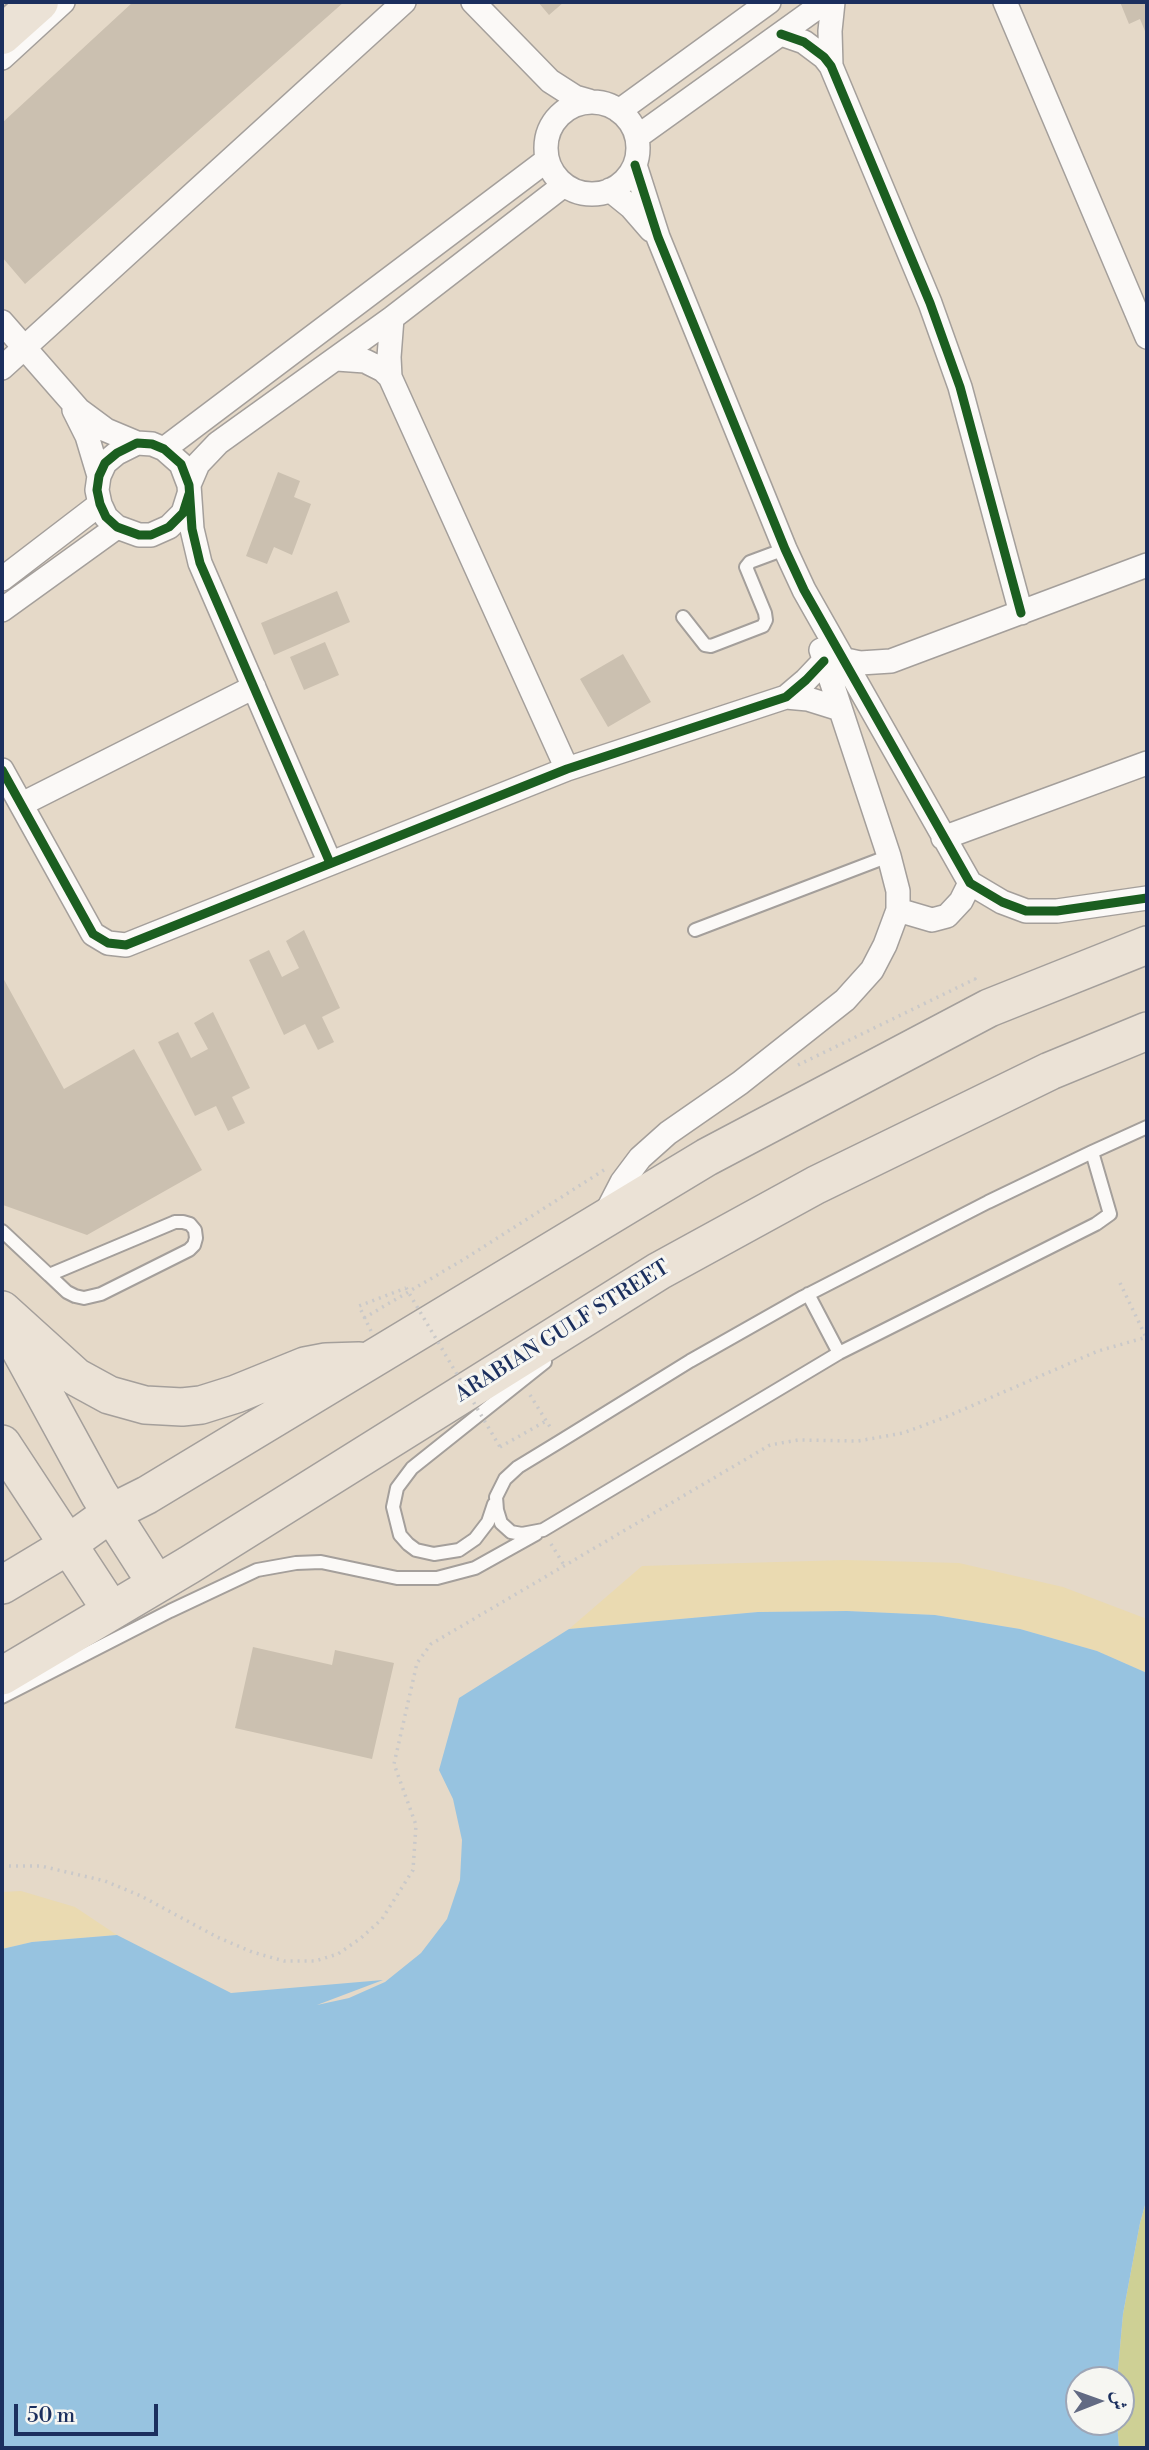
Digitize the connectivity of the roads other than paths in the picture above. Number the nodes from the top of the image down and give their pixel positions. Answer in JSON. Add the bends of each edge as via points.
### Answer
{"nodes":[{"id":1,"x":39,"y":2,"type":"edge"},
{"id":2,"x":63,"y":2,"type":"edge"},
{"id":3,"x":404,"y":2,"type":"edge"},
{"id":4,"x":473,"y":2,"type":"edge"},
{"id":5,"x":769,"y":2,"type":"edge"},
{"id":6,"x":825,"y":2,"type":"edge"},
{"id":7,"x":833,"y":2,"type":"edge"},
{"id":8,"x":1005,"y":2,"type":"edge"},
{"id":9,"x":781,"y":34,"type":"junction"},
{"id":10,"x":2,"y":35,"type":"edge"},
{"id":11,"x":2,"y":58,"type":"edge"},
{"id":12,"x":831,"y":66,"type":"junction"},
{"id":13,"x":539,"y":71,"type":"junction"},
{"id":14,"x":589,"y":101,"type":"junction"},
{"id":15,"x":619,"y":111,"type":"junction"},
{"id":16,"x":549,"y":130,"type":"junction"},
{"id":17,"x":637,"y":137,"type":"junction"},
{"id":18,"x":547,"y":160,"type":"junction"},
{"id":19,"x":635,"y":165,"type":"junction"},
{"id":20,"x":564,"y":185,"type":"junction"},
{"id":21,"x":610,"y":190,"type":"junction"},
{"id":22,"x":658,"y":237,"type":"junction"},
{"id":23,"x":392,"y":317,"type":"junction"},
{"id":24,"x":2,"y":323,"type":"edge"},
{"id":25,"x":1147,"y":337,"type":"edge"},
{"id":26,"x":24,"y":348,"type":"junction"},
{"id":27,"x":337,"y":359,"type":"junction"},
{"id":28,"x":2,"y":368,"type":"edge"},
{"id":29,"x":390,"y":377,"type":"junction"},
{"id":30,"x":67,"y":398,"type":"junction"},
{"id":31,"x":137,"y":443,"type":"junction"},
{"id":32,"x":164,"y":449,"type":"junction"},
{"id":33,"x":99,"y":476,"type":"junction"},
{"id":34,"x":189,"y":489,"type":"junction"},
{"id":35,"x":100,"y":504,"type":"junction"},
{"id":36,"x":117,"y":527,"type":"junction"},
{"id":37,"x":151,"y":535,"type":"junction"},
{"id":38,"x":785,"y":549,"type":"junction"},
{"id":39,"x":200,"y":563,"type":"junction"},
{"id":40,"x":1147,"y":565,"type":"edge"},
{"id":41,"x":2,"y":579,"type":"edge"},
{"id":42,"x":2,"y":610,"type":"edge"},
{"id":43,"x":1021,"y":613,"type":"junction"},
{"id":44,"x":683,"y":617,"type":"dead end"},
{"id":45,"x":835,"y":661,"type":"junction"},
{"id":46,"x":891,"y":661,"type":"junction"},
{"id":47,"x":254,"y":687,"type":"junction"},
{"id":48,"x":786,"y":697,"type":"junction"},
{"id":49,"x":866,"y":698,"type":"junction"},
{"id":50,"x":840,"y":709,"type":"junction"},
{"id":51,"x":1147,"y":762,"type":"edge"},
{"id":52,"x":2,"y":769,"type":"edge"},
{"id":53,"x":567,"y":769,"type":"junction"},
{"id":54,"x":22,"y":804,"type":"junction"},
{"id":55,"x":943,"y":838,"type":"junction"},
{"id":56,"x":889,"y":856,"type":"junction"},
{"id":57,"x":330,"y":863,"type":"junction"},
{"id":58,"x":970,"y":883,"type":"junction"},
{"id":59,"x":1147,"y":898,"type":"edge"},
{"id":60,"x":898,"y":910,"type":"junction"},
{"id":61,"x":695,"y":930,"type":"dead end"},
{"id":62,"x":1147,"y":945,"type":"edge"},
{"id":63,"x":1147,"y":1031,"type":"edge"},
{"id":64,"x":1147,"y":1127,"type":"edge"},
{"id":65,"x":1092,"y":1152,"type":"junction"},
{"id":66,"x":602,"y":1219,"type":"junction"},
{"id":67,"x":2,"y":1231,"type":"edge"},
{"id":68,"x":659,"y":1271,"type":"junction"},
{"id":69,"x":49,"y":1276,"type":"junction"},
{"id":70,"x":808,"y":1294,"type":"junction"},
{"id":71,"x":2,"y":1310,"type":"edge"},
{"id":72,"x":2,"y":1316,"type":"edge"},
{"id":73,"x":574,"y":1339,"type":"dead end"},
{"id":74,"x":839,"y":1353,"type":"junction"},
{"id":75,"x":553,"y":1356,"type":"dead end"},
{"id":76,"x":367,"y":1361,"type":"junction"},
{"id":77,"x":2,"y":1444,"type":"edge"},
{"id":78,"x":496,"y":1497,"type":"junction"},
{"id":79,"x":111,"y":1513,"type":"junction"},
{"id":80,"x":543,"y":1530,"type":"junction"},
{"id":81,"x":68,"y":1544,"type":"junction"},
{"id":82,"x":156,"y":1583,"type":"junction"},
{"id":83,"x":2,"y":1585,"type":"edge"},
{"id":84,"x":111,"y":1610,"type":"junction"},
{"id":85,"x":2,"y":1676,"type":"edge"},
{"id":86,"x":2,"y":1697,"type":"edge"}],
"edges":[{"from":1,"to":10,"type":"highway"},
{"from":2,"to":11,"type":"street"},
{"from":3,"to":26,"type":"street"},
{"from":4,"to":13,"type":"street"},
{"from":5,"to":15,"type":"street"},
{"from":6,"to":9,"type":"street"},
{"from":7,"to":12,"type":"street"},
{"from":8,"to":25,"type":"street"},
{"from":9,"to":12,"type":"street","via":[[804,42]]},
{"from":9,"to":17,"type":"street"},
{"from":12,"to":43,"type":"street","via":[[960,387]]},
{"from":13,"to":14,"type":"street","via":[[562,90]]},
{"from":13,"to":16,"type":"street"},
{"from":14,"to":15,"type":"street"},
{"from":14,"to":16,"type":"street","via":[[565,110]]},
{"from":15,"to":17,"type":"street","via":[[631,122]]},
{"from":16,"to":18,"type":"street"},
{"from":17,"to":19,"type":"street"},
{"from":18,"to":20,"type":"street"},
{"from":18,"to":32,"type":"street"},
{"from":19,"to":21,"type":"street","via":[[628,178]]},
{"from":19,"to":22,"type":"street"},
{"from":20,"to":21,"type":"street","via":[[589,195]]},
{"from":20,"to":23,"type":"street"},
{"from":21,"to":22,"type":"street"},
{"from":22,"to":38,"type":"street"},
{"from":23,"to":27,"type":"street"},
{"from":23,"to":29,"type":"street"},
{"from":24,"to":26,"type":"street"},
{"from":26,"to":28,"type":"street"},
{"from":26,"to":30,"type":"street"},
{"from":27,"to":29,"type":"street","via":[[365,361]]},
{"from":27,"to":34,"type":"street","via":[[207,453],[192,474]]},
{"from":29,"to":53,"type":"street"},
{"from":30,"to":31,"type":"street","via":[[106,430]]},
{"from":30,"to":33,"type":"street","via":[[87,436]]},
{"from":31,"to":32,"type":"street"},
{"from":31,"to":33,"type":"street","via":[[105,463]]},
{"from":32,"to":34,"type":"street","via":[[181,464]]},
{"from":33,"to":35,"type":"street"},
{"from":34,"to":37,"type":"street","via":[[177,521]]},
{"from":34,"to":39,"type":"street"},
{"from":35,"to":36,"type":"street"},
{"from":35,"to":41,"type":"street"},
{"from":36,"to":37,"type":"street","via":[[139,536]]},
{"from":36,"to":42,"type":"street"},
{"from":37,"to":39,"type":"street"},
{"from":38,"to":44,"type":"lane","via":[[746,566],[765,613],[763,626],[711,646],[700,641]]},
{"from":38,"to":45,"type":"street"},
{"from":39,"to":47,"type":"street"},
{"from":40,"to":43,"type":"street"},
{"from":43,"to":46,"type":"street"},
{"from":45,"to":46,"type":"street"},
{"from":45,"to":48,"type":"street"},
{"from":45,"to":49,"type":"street"},
{"from":45,"to":50,"type":"street"},
{"from":46,"to":49,"type":"street"},
{"from":47,"to":54,"type":"street"},
{"from":47,"to":57,"type":"street"},
{"from":48,"to":50,"type":"street"},
{"from":48,"to":53,"type":"street"},
{"from":49,"to":55,"type":"street"},
{"from":50,"to":56,"type":"street"},
{"from":51,"to":55,"type":"street"},
{"from":52,"to":54,"type":"street"},
{"from":53,"to":57,"type":"street"},
{"from":54,"to":57,"type":"street","via":[[93,934],[117,945],[135,942]]},
{"from":55,"to":58,"type":"street"},
{"from":56,"to":60,"type":"street"},
{"from":56,"to":61,"type":"lane"},
{"from":58,"to":59,"type":"street","via":[[1026,911]]},
{"from":58,"to":60,"type":"street","via":[[947,916],[932,920]]},
{"from":60,"to":66,"type":"street","via":[[872,970],[845,1000],[640,1158]]},
{"from":62,"to":66,"type":"main road","via":[[989,1007],[707,1157]]},
{"from":63,"to":68,"type":"main road","name":"ARABIAN GULF STREET","via":[[1051,1071],[828,1179]]},
{"from":64,"to":65,"type":"lane"},
{"from":65,"to":70,"type":"lane"},
{"from":65,"to":74,"type":"lane","via":[[1110,1214]]},
{"from":66,"to":76,"type":"main road"},
{"from":67,"to":69,"type":"lane"},
{"from":68,"to":73,"type":"lane"},
{"from":68,"to":82,"type":"main road","name":"ARABIAN GULF STREET"},
{"from":69,"to":69,"type":"lane","via":[[75,1296],[93,1297],[189,1250],[195,1230],[190,1224],[175,1222]]},
{"from":70,"to":74,"type":"lane"},
{"from":70,"to":78,"type":"lane","via":[[517,1467]]},
{"from":71,"to":76,"type":"main road","via":[[76,1377],[109,1395],[145,1405],[201,1405],[305,1366]]},
{"from":72,"to":79,"type":"main road"},
{"from":74,"to":80,"type":"lane"},
{"from":75,"to":78,"type":"lane","via":[[412,1468],[397,1488],[394,1516],[400,1535],[416,1550],[451,1553],[482,1531]]},
{"from":76,"to":79,"type":"main road"},
{"from":77,"to":81,"type":"main road"},
{"from":78,"to":80,"type":"lane","via":[[498,1517],[506,1528],[522,1534]]},
{"from":79,"to":81,"type":"main road"},
{"from":79,"to":82,"type":"main road"},
{"from":80,"to":86,"type":"lane","via":[[482,1565],[437,1578],[397,1578],[321,1562],[257,1570]]},
{"from":81,"to":83,"type":"main road"},
{"from":81,"to":84,"type":"main road"},
{"from":82,"to":84,"type":"main road","name":"ARABIAN GULF STREET"},
{"from":84,"to":85,"type":"main road","name":"ARABIAN GULF STREET"}]}
